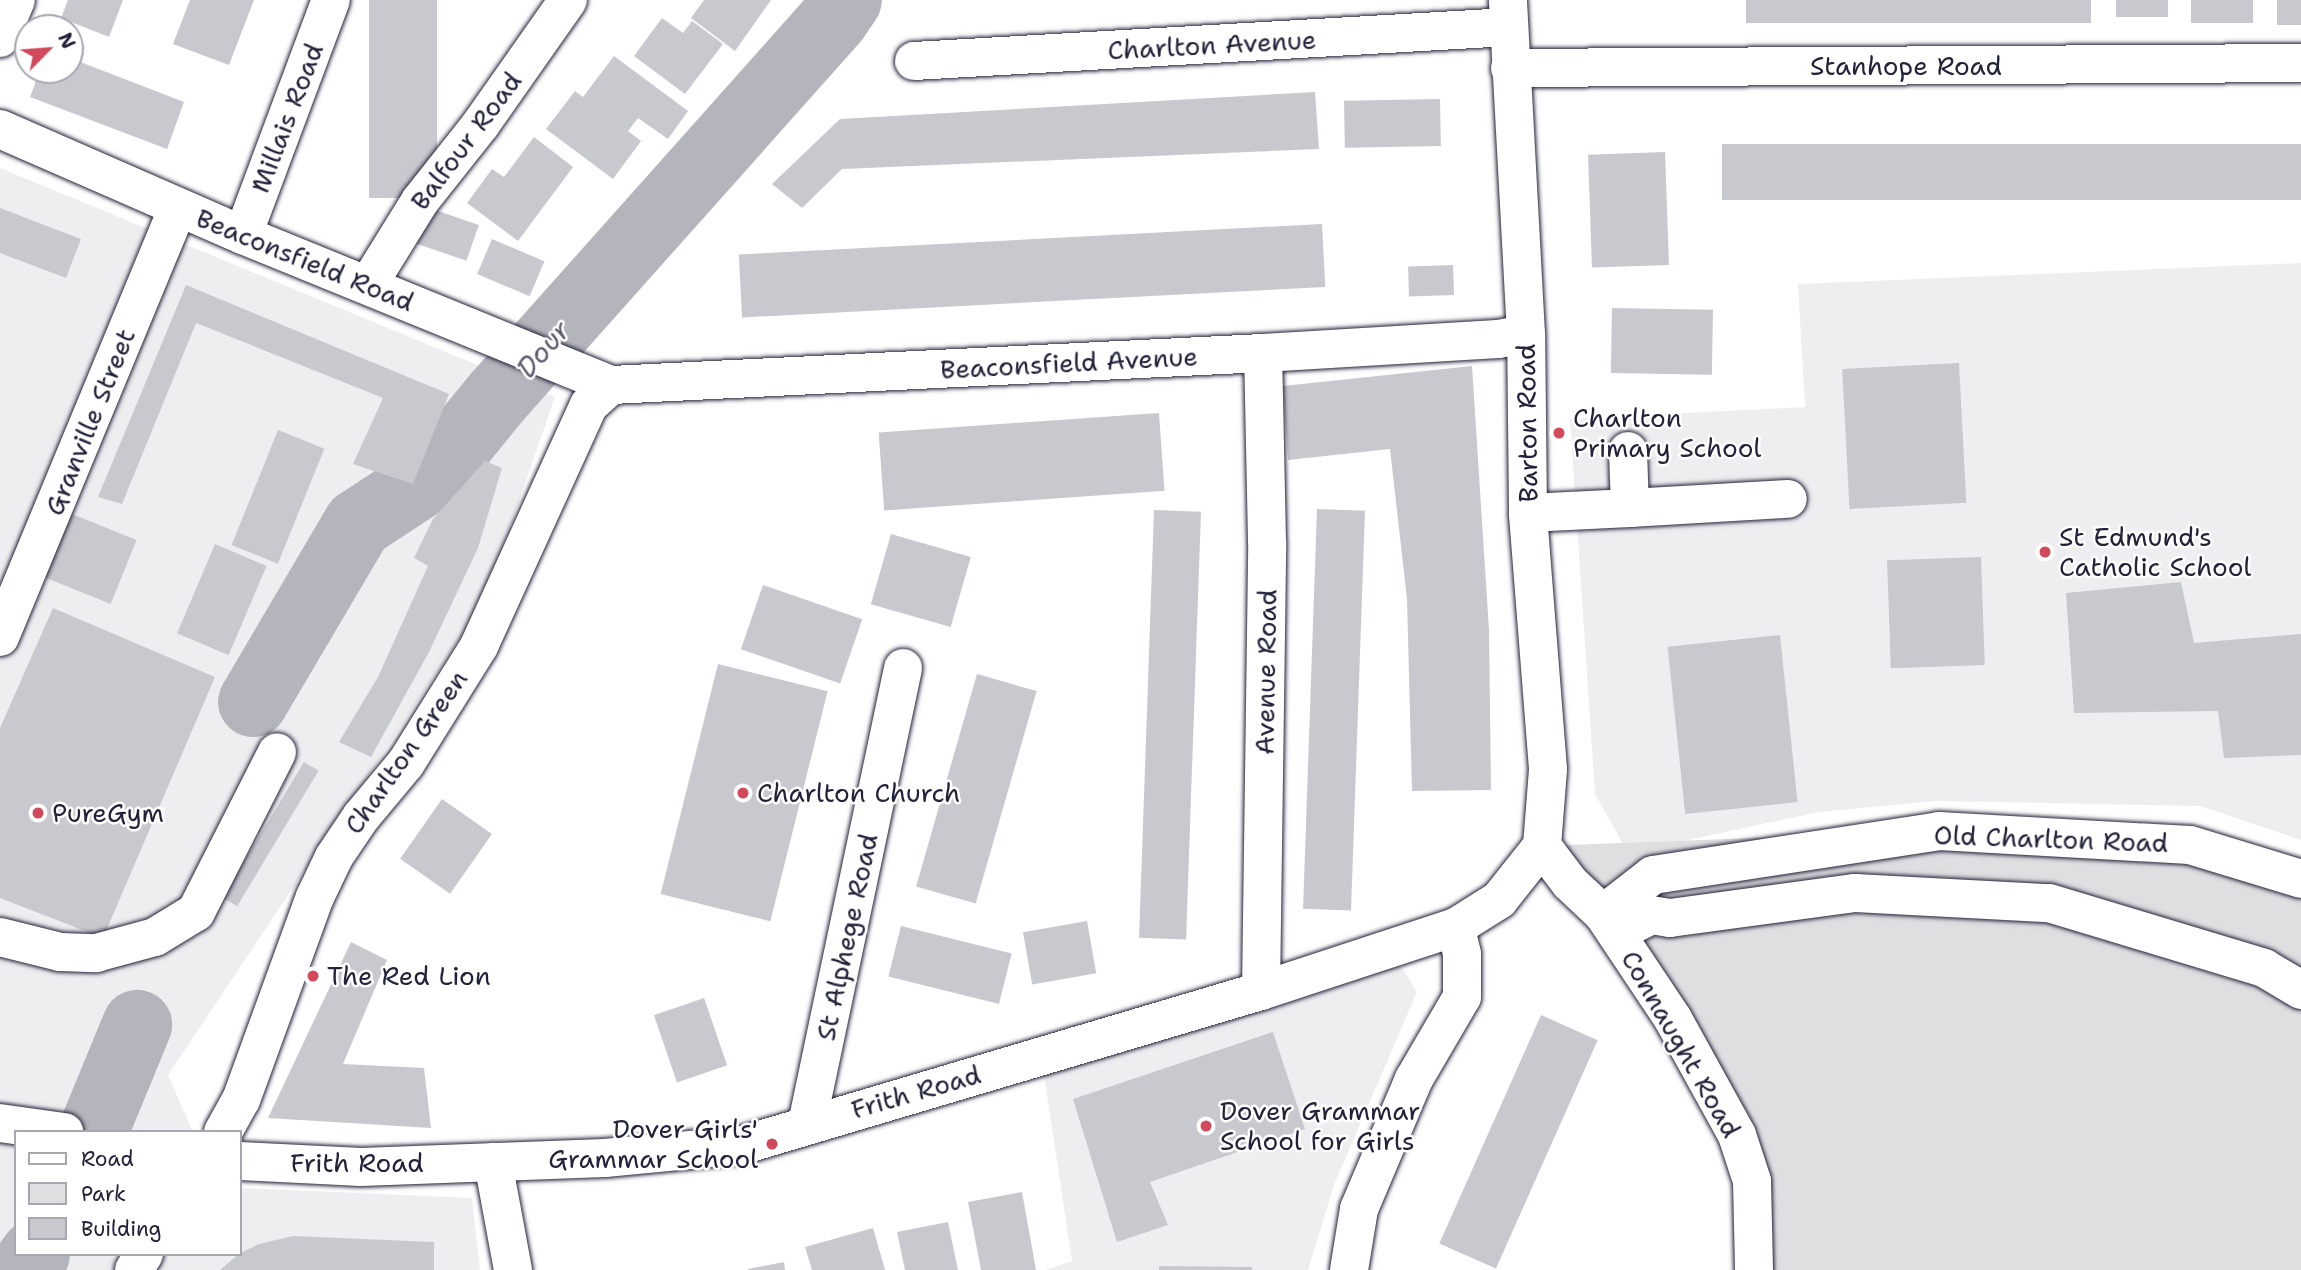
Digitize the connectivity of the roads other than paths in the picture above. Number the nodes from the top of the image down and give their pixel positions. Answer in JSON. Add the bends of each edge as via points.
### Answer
{"nodes":[{"id":1,"x":16,"y":0,"type":"edge"},
{"id":2,"x":331,"y":0,"type":"edge"},
{"id":3,"x":568,"y":0,"type":"edge"},
{"id":4,"x":1508,"y":13,"type":"edge"},
{"id":5,"x":0,"y":38,"type":"edge"},
{"id":6,"x":914,"y":61,"type":"dead end"},
{"id":7,"x":2301,"y":63,"type":"edge"},
{"id":8,"x":1510,"y":68,"type":"junction"},
{"id":9,"x":0,"y":129,"type":"edge"},
{"id":10,"x":178,"y":207,"type":"junction"},
{"id":11,"x":243,"y":235,"type":"junction"},
{"id":12,"x":368,"y":285,"type":"junction"},
{"id":13,"x":1526,"y":334,"type":"junction"},
{"id":14,"x":1263,"y":353,"type":"junction"},
{"id":15,"x":611,"y":385,"type":"junction"},
{"id":16,"x":1628,"y":451,"type":"dead end"},
{"id":17,"x":1788,"y":499,"type":"dead end"},
{"id":18,"x":1630,"y":508,"type":"junction"},
{"id":19,"x":1528,"y":513,"type":"junction"},
{"id":20,"x":9,"y":594,"type":"edge"},
{"id":21,"x":0,"y":637,"type":"edge"},
{"id":22,"x":903,"y":668,"type":"dead end"},
{"id":23,"x":277,"y":752,"type":"dead end"},
{"id":24,"x":1542,"y":846,"type":"junction"},
{"id":25,"x":2301,"y":879,"type":"edge"},
{"id":26,"x":1610,"y":924,"type":"junction"},
{"id":27,"x":1456,"y":927,"type":"junction"},
{"id":28,"x":0,"y":937,"type":"edge"},
{"id":29,"x":2301,"y":990,"type":"edge"},
{"id":30,"x":1261,"y":991,"type":"junction"},
{"id":31,"x":0,"y":1123,"type":"edge"},
{"id":32,"x":807,"y":1124,"type":"junction"},
{"id":33,"x":50,"y":1130,"type":"edge"},
{"id":34,"x":224,"y":1130,"type":"edge"},
{"id":35,"x":242,"y":1161,"type":"edge"},
{"id":36,"x":493,"y":1162,"type":"junction"},
{"id":37,"x":513,"y":1270,"type":"edge"},
{"id":38,"x":1349,"y":1270,"type":"edge"},
{"id":39,"x":1754,"y":1270,"type":"edge"}],
"edges":[{"from":1,"to":5,"type":"street"},
{"from":2,"to":11,"type":"street","name":"Millais Road"},
{"from":3,"to":12,"type":"street","name":"Balfour Road","via":[[420,201]]},
{"from":4,"to":6,"type":"street","name":"Charlton Avenue"},
{"from":4,"to":8,"type":"street","name":"Barton Road"},
{"from":7,"to":8,"type":"street","name":"Stanhope Road"},
{"from":8,"to":13,"type":"street","name":"Barton Road"},
{"from":9,"to":10,"type":"street","name":"Beaconsfield Road"},
{"from":10,"to":11,"type":"street","name":"Beaconsfield Road"},
{"from":10,"to":20,"type":"street","name":"Granville Street"},
{"from":11,"to":12,"type":"street","name":"Beaconsfield Road"},
{"from":12,"to":15,"type":"street","name":"Beaconsfield Road"},
{"from":13,"to":14,"type":"street","name":"Beaconsfield Avenue"},
{"from":13,"to":19,"type":"street","name":"Barton Road"},
{"from":14,"to":15,"type":"street","name":"Beaconsfield Avenue"},
{"from":14,"to":30,"type":"street","name":"Avenue Road","via":[[1267,541]]},
{"from":15,"to":34,"type":"street","name":"Charlton Green","via":[[589,405],[479,646],[406,763],[360,817],[334,857],[241,1100]]},
{"from":16,"to":18,"type":"street"},
{"from":17,"to":18,"type":"street"},
{"from":18,"to":19,"type":"street"},
{"from":19,"to":24,"type":"street","name":"Barton Road","via":[[1548,769]]},
{"from":20,"to":21,"type":"street","name":"Granville Street"},
{"from":22,"to":32,"type":"street","name":"St Alphege Road"},
{"from":23,"to":28,"type":"street","via":[[196,912],[155,937],[96,953],[60,952]]},
{"from":24,"to":26,"type":"street","name":"Connaught Road"},
{"from":24,"to":27,"type":"street","name":"Frith Road","via":[[1499,900]]},
{"from":25,"to":26,"type":"street","name":"Old Charlton Road","via":[[2190,845],[1939,831],[1653,875]]},
{"from":26,"to":29,"type":"street","via":[[1651,915],[1670,918],[1855,893],[2049,903],[2264,968]]},
{"from":26,"to":39,"type":"street","name":"Connaught Road","via":[[1673,1019],[1737,1135],[1752,1181]]},
{"from":27,"to":30,"type":"street","name":"Frith Road"},
{"from":27,"to":38,"type":"street","via":[[1462,954],[1462,997],[1414,1079],[1359,1209]]},
{"from":30,"to":32,"type":"street","name":"Frith Road"},
{"from":31,"to":33,"type":"street"},
{"from":32,"to":36,"type":"street","name":"Frith Road","via":[[743,1145],[606,1158]]},
{"from":35,"to":36,"type":"street","name":"Frith Road","via":[[361,1167]]},
{"from":36,"to":37,"type":"street"}]}
